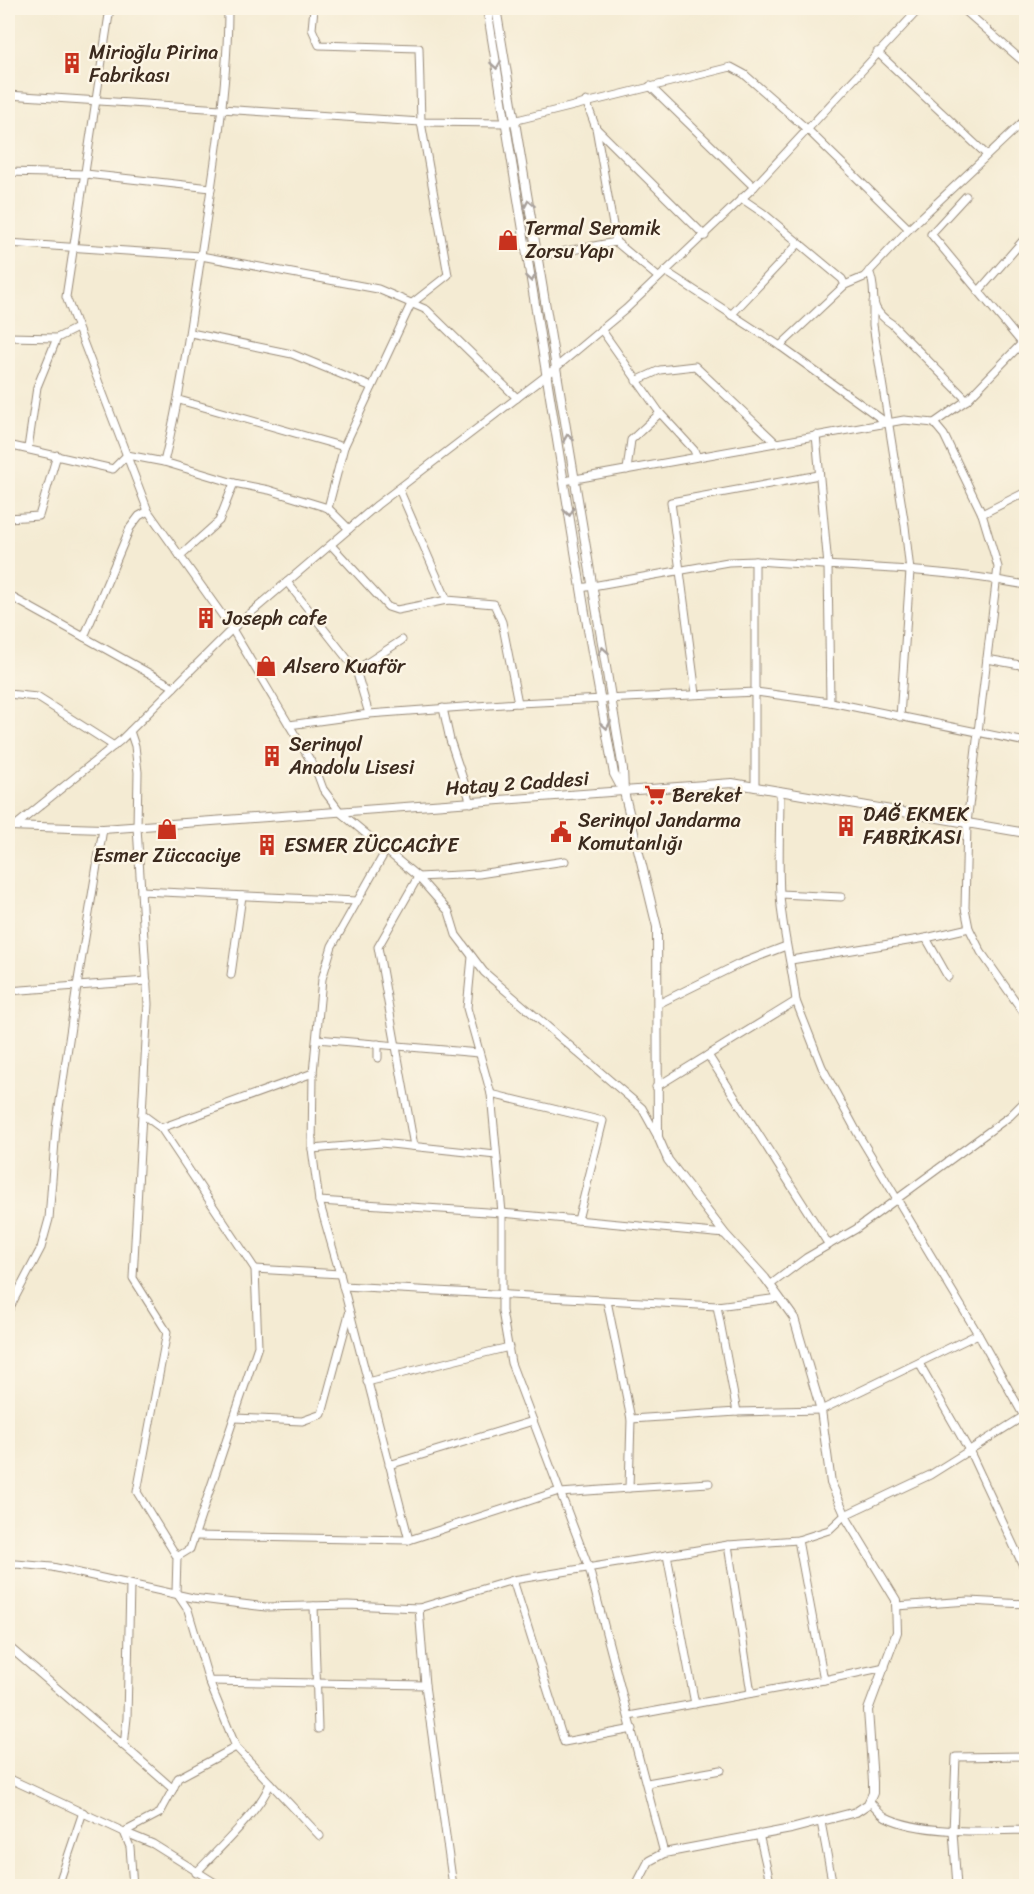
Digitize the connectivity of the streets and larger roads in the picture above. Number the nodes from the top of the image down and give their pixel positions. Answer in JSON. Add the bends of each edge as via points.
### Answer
{"nodes":[{"id":1,"x":110,"y":8,"type":"edge"},
{"id":2,"x":228,"y":8,"type":"edge"},
{"id":3,"x":314,"y":8,"type":"edge"},
{"id":4,"x":487,"y":8,"type":"edge"},
{"id":5,"x":496,"y":8,"type":"edge"},
{"id":6,"x":920,"y":8,"type":"edge"},
{"id":7,"x":962,"y":8,"type":"edge"},
{"id":8,"x":877,"y":52,"type":"junction"},
{"id":9,"x":1026,"y":64,"type":"edge"},
{"id":10,"x":650,"y":86,"type":"junction"},
{"id":11,"x":8,"y":95,"type":"edge"},
{"id":12,"x":96,"y":99,"type":"junction"},
{"id":13,"x":586,"y":101,"type":"junction"},
{"id":14,"x":221,"y":107,"type":"junction"},
{"id":15,"x":1026,"y":119,"type":"edge"},
{"id":16,"x":515,"y":121,"type":"junction"},
{"id":17,"x":421,"y":122,"type":"junction"},
{"id":18,"x":505,"y":123,"type":"junction"},
{"id":19,"x":596,"y":128,"type":"junction"},
{"id":20,"x":808,"y":130,"type":"junction"},
{"id":21,"x":987,"y":155,"type":"junction"},
{"id":22,"x":8,"y":172,"type":"edge"},
{"id":23,"x":86,"y":174,"type":"junction"},
{"id":24,"x":754,"y":187,"type":"junction"},
{"id":25,"x":211,"y":188,"type":"junction"},
{"id":26,"x":966,"y":196,"type":"dead end"},
{"id":27,"x":741,"y":198,"type":"junction"},
{"id":28,"x":909,"y":229,"type":"junction"},
{"id":29,"x":705,"y":236,"type":"junction"},
{"id":30,"x":1026,"y":237,"type":"edge"},
{"id":31,"x":616,"y":242,"type":"junction"},
{"id":32,"x":8,"y":243,"type":"edge"},
{"id":33,"x":799,"y":243,"type":"junction"},
{"id":34,"x":74,"y":246,"type":"junction"},
{"id":35,"x":201,"y":256,"type":"junction"},
{"id":36,"x":538,"y":256,"type":"junction"},
{"id":37,"x":528,"y":258,"type":"junction"},
{"id":38,"x":665,"y":271,"type":"junction"},
{"id":39,"x":869,"y":271,"type":"junction"},
{"id":40,"x":658,"y":277,"type":"junction"},
{"id":41,"x":844,"y":285,"type":"junction"},
{"id":42,"x":978,"y":292,"type":"junction"},
{"id":43,"x":873,"y":302,"type":"junction"},
{"id":44,"x":411,"y":304,"type":"junction"},
{"id":45,"x":731,"y":315,"type":"junction"},
{"id":46,"x":77,"y":328,"type":"junction"},
{"id":47,"x":601,"y":329,"type":"junction"},
{"id":48,"x":191,"y":333,"type":"junction"},
{"id":49,"x":8,"y":337,"type":"edge"},
{"id":50,"x":57,"y":338,"type":"junction"},
{"id":51,"x":1025,"y":344,"type":"edge"},
{"id":52,"x":780,"y":346,"type":"junction"},
{"id":53,"x":556,"y":366,"type":"junction"},
{"id":54,"x":547,"y":375,"type":"junction"},
{"id":55,"x":636,"y":381,"type":"junction"},
{"id":56,"x":372,"y":387,"type":"junction"},
{"id":57,"x":517,"y":398,"type":"junction"},
{"id":58,"x":179,"y":400,"type":"junction"},
{"id":59,"x":967,"y":400,"type":"junction"},
{"id":60,"x":660,"y":413,"type":"junction"},
{"id":61,"x":887,"y":423,"type":"junction"},
{"id":62,"x":934,"y":423,"type":"junction"},
{"id":63,"x":816,"y":435,"type":"junction"},
{"id":64,"x":775,"y":442,"type":"junction"},
{"id":65,"x":8,"y":445,"type":"edge"},
{"id":66,"x":344,"y":447,"type":"junction"},
{"id":67,"x":28,"y":448,"type":"junction"},
{"id":68,"x":57,"y":455,"type":"junction"},
{"id":69,"x":127,"y":455,"type":"junction"},
{"id":70,"x":697,"y":457,"type":"junction"},
{"id":71,"x":164,"y":462,"type":"junction"},
{"id":72,"x":627,"y":470,"type":"junction"},
{"id":73,"x":819,"y":475,"type":"junction"},
{"id":74,"x":575,"y":480,"type":"junction"},
{"id":75,"x":564,"y":482,"type":"junction"},
{"id":76,"x":234,"y":483,"type":"junction"},
{"id":77,"x":399,"y":489,"type":"junction"},
{"id":78,"x":1026,"y":492,"type":"edge"},
{"id":79,"x":328,"y":508,"type":"junction"},
{"id":80,"x":148,"y":511,"type":"junction"},
{"id":81,"x":982,"y":514,"type":"junction"},
{"id":82,"x":8,"y":518,"type":"edge"},
{"id":83,"x":349,"y":529,"type":"junction"},
{"id":84,"x":331,"y":544,"type":"junction"},
{"id":85,"x":180,"y":556,"type":"junction"},
{"id":86,"x":755,"y":561,"type":"junction"},
{"id":87,"x":828,"y":566,"type":"junction"},
{"id":88,"x":679,"y":571,"type":"junction"},
{"id":89,"x":910,"y":571,"type":"junction"},
{"id":90,"x":997,"y":579,"type":"junction"},
{"id":91,"x":287,"y":582,"type":"junction"},
{"id":92,"x":1026,"y":585,"type":"edge"},
{"id":93,"x":592,"y":586,"type":"junction"},
{"id":94,"x":581,"y":588,"type":"junction"},
{"id":95,"x":8,"y":595,"type":"edge"},
{"id":96,"x":447,"y":600,"type":"junction"},
{"id":97,"x":232,"y":629,"type":"junction"},
{"id":98,"x":84,"y":637,"type":"junction"},
{"id":99,"x":402,"y":640,"type":"dead end"},
{"id":100,"x":987,"y":658,"type":"junction"},
{"id":101,"x":1026,"y":666,"type":"edge"},
{"id":102,"x":356,"y":670,"type":"junction"},
{"id":103,"x":174,"y":687,"type":"junction"},
{"id":104,"x":756,"y":692,"type":"junction"},
{"id":105,"x":8,"y":694,"type":"edge"},
{"id":106,"x":696,"y":694,"type":"junction"},
{"id":107,"x":601,"y":701,"type":"junction"},
{"id":108,"x":611,"y":701,"type":"junction"},
{"id":109,"x":830,"y":702,"type":"junction"},
{"id":110,"x":518,"y":703,"type":"junction"},
{"id":111,"x":443,"y":708,"type":"junction"},
{"id":112,"x":369,"y":714,"type":"junction"},
{"id":113,"x":900,"y":717,"type":"junction"},
{"id":114,"x":289,"y":725,"type":"junction"},
{"id":115,"x":130,"y":731,"type":"junction"},
{"id":116,"x":978,"y":733,"type":"junction"},
{"id":117,"x":1026,"y":742,"type":"edge"},
{"id":118,"x":114,"y":746,"type":"junction"},
{"id":119,"x":755,"y":787,"type":"junction"},
{"id":120,"x":780,"y":791,"type":"junction"},
{"id":121,"x":624,"y":792,"type":"junction"},
{"id":122,"x":471,"y":803,"type":"junction"},
{"id":123,"x":341,"y":813,"type":"junction"},
{"id":124,"x":967,"y":823,"type":"junction"},
{"id":125,"x":11,"y":826,"type":"edge"},
{"id":126,"x":137,"y":827,"type":"junction"},
{"id":127,"x":103,"y":829,"type":"junction"},
{"id":128,"x":1026,"y":833,"type":"edge"},
{"id":129,"x":386,"y":852,"type":"junction"},
{"id":130,"x":565,"y":861,"type":"dead end"},
{"id":131,"x":418,"y":877,"type":"junction"},
{"id":132,"x":141,"y":891,"type":"junction"},
{"id":133,"x":780,"y":894,"type":"junction"},
{"id":134,"x":242,"y":896,"type":"junction"},
{"id":135,"x":841,"y":897,"type":"dead end"},
{"id":136,"x":357,"y":901,"type":"junction"},
{"id":137,"x":969,"y":928,"type":"junction"},
{"id":138,"x":926,"y":938,"type":"junction"},
{"id":139,"x":786,"y":945,"type":"junction"},
{"id":140,"x":472,"y":957,"type":"junction"},
{"id":141,"x":791,"y":960,"type":"junction"},
{"id":142,"x":231,"y":975,"type":"dead end"},
{"id":143,"x":948,"y":977,"type":"dead end"},
{"id":144,"x":147,"y":981,"type":"junction"},
{"id":145,"x":77,"y":986,"type":"junction"},
{"id":146,"x":8,"y":991,"type":"edge"},
{"id":147,"x":796,"y":1000,"type":"junction"},
{"id":148,"x":658,"y":1004,"type":"junction"},
{"id":149,"x":1026,"y":1016,"type":"edge"},
{"id":150,"x":317,"y":1039,"type":"junction"},
{"id":151,"x":378,"y":1044,"type":"junction"},
{"id":152,"x":396,"y":1046,"type":"junction"},
{"id":153,"x":479,"y":1053,"type":"junction"},
{"id":154,"x":708,"y":1055,"type":"junction"},
{"id":155,"x":378,"y":1058,"type":"dead end"},
{"id":156,"x":313,"y":1073,"type":"junction"},
{"id":157,"x":656,"y":1087,"type":"junction"},
{"id":158,"x":491,"y":1094,"type":"junction"},
{"id":159,"x":1026,"y":1100,"type":"edge"},
{"id":160,"x":142,"y":1114,"type":"junction"},
{"id":161,"x":161,"y":1128,"type":"junction"},
{"id":162,"x":658,"y":1137,"type":"junction"},
{"id":163,"x":414,"y":1146,"type":"junction"},
{"id":164,"x":312,"y":1149,"type":"junction"},
{"id":165,"x":496,"y":1155,"type":"junction"},
{"id":166,"x":897,"y":1198,"type":"junction"},
{"id":167,"x":319,"y":1201,"type":"junction"},
{"id":168,"x":502,"y":1213,"type":"junction"},
{"id":169,"x":578,"y":1220,"type":"junction"},
{"id":170,"x":725,"y":1234,"type":"junction"},
{"id":171,"x":829,"y":1245,"type":"junction"},
{"id":172,"x":255,"y":1269,"type":"junction"},
{"id":173,"x":340,"y":1274,"type":"junction"},
{"id":174,"x":770,"y":1285,"type":"junction"},
{"id":175,"x":343,"y":1286,"type":"junction"},
{"id":176,"x":502,"y":1295,"type":"junction"},
{"id":177,"x":779,"y":1298,"type":"junction"},
{"id":178,"x":607,"y":1301,"type":"junction"},
{"id":179,"x":717,"y":1306,"type":"junction"},
{"id":180,"x":8,"y":1311,"type":"edge"},
{"id":181,"x":349,"y":1313,"type":"junction"},
{"id":182,"x":978,"y":1334,"type":"junction"},
{"id":183,"x":509,"y":1347,"type":"junction"},
{"id":184,"x":919,"y":1363,"type":"junction"},
{"id":185,"x":367,"y":1382,"type":"junction"},
{"id":186,"x":822,"y":1410,"type":"junction"},
{"id":187,"x":737,"y":1412,"type":"junction"},
{"id":188,"x":235,"y":1418,"type":"junction"},
{"id":189,"x":1025,"y":1418,"type":"edge"},
{"id":190,"x":631,"y":1419,"type":"junction"},
{"id":191,"x":533,"y":1421,"type":"junction"},
{"id":192,"x":970,"y":1452,"type":"junction"},
{"id":193,"x":389,"y":1466,"type":"junction"},
{"id":194,"x":709,"y":1483,"type":"dead end"},
{"id":195,"x":629,"y":1488,"type":"junction"},
{"id":196,"x":560,"y":1492,"type":"junction"},
{"id":197,"x":845,"y":1515,"type":"junction"},
{"id":198,"x":195,"y":1536,"type":"junction"},
{"id":199,"x":409,"y":1540,"type":"junction"},
{"id":200,"x":798,"y":1540,"type":"junction"},
{"id":201,"x":728,"y":1545,"type":"junction"},
{"id":202,"x":667,"y":1555,"type":"junction"},
{"id":203,"x":177,"y":1557,"type":"junction"},
{"id":204,"x":8,"y":1567,"type":"edge"},
{"id":205,"x":589,"y":1568,"type":"junction"},
{"id":206,"x":1026,"y":1572,"type":"edge"},
{"id":207,"x":513,"y":1580,"type":"junction"},
{"id":208,"x":130,"y":1585,"type":"junction"},
{"id":209,"x":176,"y":1592,"type":"junction"},
{"id":210,"x":1026,"y":1604,"type":"edge"},
{"id":211,"x":314,"y":1606,"type":"junction"},
{"id":212,"x":896,"y":1606,"type":"junction"},
{"id":213,"x":419,"y":1608,"type":"junction"},
{"id":214,"x":8,"y":1646,"type":"edge"},
{"id":215,"x":885,"y":1667,"type":"junction"},
{"id":216,"x":825,"y":1680,"type":"junction"},
{"id":217,"x":209,"y":1681,"type":"junction"},
{"id":218,"x":316,"y":1684,"type":"junction"},
{"id":219,"x":425,"y":1685,"type":"junction"},
{"id":220,"x":751,"y":1693,"type":"junction"},
{"id":221,"x":695,"y":1704,"type":"junction"},
{"id":222,"x":629,"y":1716,"type":"junction"},
{"id":223,"x":633,"y":1729,"type":"junction"},
{"id":224,"x":318,"y":1730,"type":"dead end"},
{"id":225,"x":124,"y":1746,"type":"junction"},
{"id":226,"x":236,"y":1747,"type":"junction"},
{"id":227,"x":1026,"y":1756,"type":"edge"},
{"id":228,"x":721,"y":1770,"type":"dead end"},
{"id":229,"x":8,"y":1778,"type":"edge"},
{"id":230,"x":270,"y":1783,"type":"junction"},
{"id":231,"x":647,"y":1783,"type":"junction"},
{"id":232,"x":173,"y":1790,"type":"junction"},
{"id":233,"x":869,"y":1801,"type":"junction"},
{"id":234,"x":83,"y":1812,"type":"junction"},
{"id":235,"x":821,"y":1822,"type":"junction"},
{"id":236,"x":1026,"y":1830,"type":"edge"},
{"id":237,"x":124,"y":1832,"type":"junction"},
{"id":238,"x":953,"y":1832,"type":"junction"},
{"id":239,"x":759,"y":1834,"type":"junction"},
{"id":240,"x":320,"y":1836,"type":"dead end"},
{"id":241,"x":664,"y":1853,"type":"junction"},
{"id":242,"x":196,"y":1873,"type":"junction"},
{"id":243,"x":58,"y":1887,"type":"edge"},
{"id":244,"x":133,"y":1887,"type":"edge"},
{"id":245,"x":220,"y":1887,"type":"edge"},
{"id":246,"x":453,"y":1887,"type":"edge"},
{"id":247,"x":636,"y":1887,"type":"edge"},
{"id":248,"x":771,"y":1887,"type":"edge"},
{"id":249,"x":833,"y":1887,"type":"edge"},
{"id":250,"x":957,"y":1887,"type":"edge"}],
"edges":[{"from":1,"to":12,"type":"street"},
{"from":2,"to":14,"type":"street"},
{"from":3,"to":17,"type":"street","via":[[312,29],[319,45],[419,48]]},
{"from":4,"to":18,"type":"street","one_way":true},
{"from":5,"to":16,"type":"street"},
{"from":6,"to":8,"type":"street"},
{"from":7,"to":9,"type":"street"},
{"from":8,"to":20,"type":"street"},
{"from":8,"to":21,"type":"street"},
{"from":10,"to":13,"type":"street"},
{"from":10,"to":20,"type":"street","via":[[731,67]]},
{"from":10,"to":24,"type":"street"},
{"from":11,"to":12,"type":"street"},
{"from":12,"to":14,"type":"street"},
{"from":12,"to":23,"type":"street"},
{"from":13,"to":16,"type":"street"},
{"from":13,"to":19,"type":"street"},
{"from":14,"to":17,"type":"street"},
{"from":14,"to":25,"type":"street"},
{"from":15,"to":21,"type":"street"},
{"from":16,"to":18,"type":"street"},
{"from":36,"to":16,"type":"street","one_way":true},
{"from":17,"to":18,"type":"street"},
{"from":17,"to":44,"type":"street","via":[[448,275]]},
{"from":18,"to":37,"type":"street"},
{"from":19,"to":29,"type":"street"},
{"from":19,"to":31,"type":"street"},
{"from":20,"to":24,"type":"street"},
{"from":20,"to":28,"type":"street"},
{"from":21,"to":28,"type":"street"},
{"from":22,"to":23,"type":"street"},
{"from":23,"to":25,"type":"street"},
{"from":23,"to":34,"type":"street"},
{"from":24,"to":27,"type":"street"},
{"from":25,"to":35,"type":"street"},
{"from":26,"to":42,"type":"street","via":[[931,234]]},
{"from":27,"to":29,"type":"street"},
{"from":27,"to":33,"type":"street"},
{"from":28,"to":39,"type":"street"},
{"from":29,"to":38,"type":"street"},
{"from":30,"to":42,"type":"street"},
{"from":31,"to":36,"type":"street"},
{"from":31,"to":40,"type":"street"},
{"from":32,"to":34,"type":"street"},
{"from":33,"to":41,"type":"street","via":[[842,279]]},
{"from":33,"to":45,"type":"street"},
{"from":34,"to":35,"type":"street"},
{"from":34,"to":46,"type":"street","via":[[66,297]]},
{"from":35,"to":44,"type":"street","via":[[378,290]]},
{"from":35,"to":48,"type":"street"},
{"from":36,"to":37,"type":"street"},
{"from":36,"to":53,"type":"street"},
{"from":37,"to":54,"type":"street","one_way":true},
{"from":38,"to":40,"type":"street"},
{"from":38,"to":45,"type":"street"},
{"from":39,"to":41,"type":"street"},
{"from":39,"to":43,"type":"street"},
{"from":40,"to":47,"type":"street"},
{"from":41,"to":52,"type":"street"},
{"from":42,"to":51,"type":"street"},
{"from":43,"to":59,"type":"street","via":[[879,315]]},
{"from":43,"to":61,"type":"street"},
{"from":44,"to":56,"type":"street"},
{"from":44,"to":57,"type":"street","via":[[427,310]]},
{"from":45,"to":52,"type":"street"},
{"from":46,"to":50,"type":"street"},
{"from":46,"to":69,"type":"street"},
{"from":47,"to":53,"type":"street"},
{"from":47,"to":55,"type":"street"},
{"from":48,"to":56,"type":"street","via":[[292,354]]},
{"from":48,"to":58,"type":"street"},
{"from":49,"to":50,"type":"street"},
{"from":50,"to":67,"type":"street","via":[[37,387]]},
{"from":51,"to":59,"type":"street"},
{"from":52,"to":61,"type":"street"},
{"from":53,"to":54,"type":"street"},
{"from":74,"to":53,"type":"street","one_way":true},
{"from":54,"to":57,"type":"street"},
{"from":54,"to":75,"type":"street"},
{"from":55,"to":60,"type":"street"},
{"from":55,"to":64,"type":"street","via":[[660,370],[695,366]]},
{"from":56,"to":66,"type":"street"},
{"from":57,"to":77,"type":"street"},
{"from":58,"to":66,"type":"street"},
{"from":58,"to":71,"type":"street"},
{"from":59,"to":62,"type":"street"},
{"from":60,"to":70,"type":"street"},
{"from":60,"to":72,"type":"street","via":[[631,440]]},
{"from":61,"to":62,"type":"street"},
{"from":61,"to":63,"type":"street"},
{"from":61,"to":89,"type":"street"},
{"from":62,"to":81,"type":"street","via":[[944,435]]},
{"from":63,"to":64,"type":"street"},
{"from":63,"to":73,"type":"street"},
{"from":64,"to":70,"type":"street"},
{"from":65,"to":67,"type":"street"},
{"from":66,"to":79,"type":"street"},
{"from":67,"to":68,"type":"street"},
{"from":68,"to":69,"type":"street","via":[[112,470]]},
{"from":68,"to":82,"type":"street","via":[[39,516]]},
{"from":69,"to":71,"type":"street"},
{"from":69,"to":80,"type":"street"},
{"from":70,"to":72,"type":"street"},
{"from":71,"to":76,"type":"street"},
{"from":72,"to":74,"type":"street"},
{"from":73,"to":87,"type":"street"},
{"from":73,"to":88,"type":"street","via":[[671,502]]},
{"from":74,"to":75,"type":"street"},
{"from":74,"to":93,"type":"street"},
{"from":75,"to":94,"type":"street","one_way":true},
{"from":76,"to":79,"type":"street"},
{"from":76,"to":85,"type":"street","via":[[219,521]]},
{"from":77,"to":83,"type":"street"},
{"from":77,"to":96,"type":"street"},
{"from":78,"to":81,"type":"street"},
{"from":79,"to":83,"type":"street"},
{"from":80,"to":85,"type":"street"},
{"from":80,"to":98,"type":"street","via":[[130,528]]},
{"from":81,"to":90,"type":"street","via":[[998,567]]},
{"from":83,"to":84,"type":"street"},
{"from":84,"to":91,"type":"street"},
{"from":84,"to":96,"type":"street","via":[[388,607],[398,610]]},
{"from":85,"to":97,"type":"street"},
{"from":86,"to":87,"type":"street"},
{"from":86,"to":88,"type":"street"},
{"from":86,"to":104,"type":"street"},
{"from":87,"to":89,"type":"street"},
{"from":87,"to":109,"type":"street"},
{"from":88,"to":93,"type":"street"},
{"from":88,"to":106,"type":"street"},
{"from":89,"to":90,"type":"street"},
{"from":89,"to":113,"type":"street"},
{"from":90,"to":92,"type":"street"},
{"from":90,"to":100,"type":"street"},
{"from":91,"to":97,"type":"street"},
{"from":91,"to":102,"type":"street"},
{"from":93,"to":94,"type":"street"},
{"from":108,"to":93,"type":"street","one_way":true},
{"from":94,"to":107,"type":"street"},
{"from":95,"to":98,"type":"street"},
{"from":96,"to":110,"type":"street","via":[[494,604],[502,622]]},
{"from":97,"to":103,"type":"street"},
{"from":97,"to":114,"type":"street"},
{"from":98,"to":103,"type":"street"},
{"from":99,"to":102,"type":"street"},
{"from":100,"to":101,"type":"street"},
{"from":100,"to":116,"type":"street"},
{"from":102,"to":112,"type":"street"},
{"from":103,"to":115,"type":"street"},
{"from":104,"to":106,"type":"street"},
{"from":104,"to":109,"type":"street"},
{"from":104,"to":119,"type":"street"},
{"from":105,"to":118,"type":"street","via":[[37,697]]},
{"from":106,"to":108,"type":"street"},
{"from":107,"to":108,"type":"street"},
{"from":107,"to":110,"type":"street"},
{"from":107,"to":121,"type":"street","one_way":true,"via":[[614,774]]},
{"from":108,"to":121,"type":"street"},
{"from":109,"to":113,"type":"street"},
{"from":110,"to":111,"type":"street"},
{"from":111,"to":112,"type":"street"},
{"from":111,"to":122,"type":"street"},
{"from":112,"to":114,"type":"street"},
{"from":113,"to":116,"type":"street"},
{"from":114,"to":123,"type":"street","via":[[316,770],[322,789]]},
{"from":115,"to":118,"type":"street"},
{"from":115,"to":126,"type":"street","via":[[138,772]]},
{"from":116,"to":117,"type":"street"},
{"from":116,"to":124,"type":"street"},
{"from":118,"to":125,"type":"street"},
{"from":119,"to":120,"type":"street","name":"Hatay 2 Caddesi"},
{"from":119,"to":121,"type":"street","name":"Hatay 2 Caddesi","via":[[732,783]]},
{"from":120,"to":124,"type":"street","name":"Hatay 2 Caddesi"},
{"from":120,"to":133,"type":"street"},
{"from":121,"to":122,"type":"street","name":"Hatay 2 Caddesi"},
{"from":121,"to":148,"type":"street","via":[[657,927]]},
{"from":122,"to":123,"type":"street","name":"Hatay 2 Caddesi"},
{"from":123,"to":126,"type":"street","name":"Hatay 2 Caddesi"},
{"from":123,"to":129,"type":"street"},
{"from":124,"to":128,"type":"street","name":"Hatay 2 Caddesi"},
{"from":124,"to":137,"type":"street","via":[[965,908]]},
{"from":125,"to":127,"type":"street","name":"Hatay 2 Caddesi"},
{"from":126,"to":127,"type":"street","name":"Hatay 2 Caddesi"},
{"from":126,"to":132,"type":"street"},
{"from":127,"to":145,"type":"street"},
{"from":129,"to":131,"type":"street"},
{"from":129,"to":136,"type":"street"},
{"from":130,"to":131,"type":"street","via":[[479,874]]},
{"from":131,"to":140,"type":"street","via":[[449,912],[456,935]]},
{"from":131,"to":152,"type":"street","via":[[378,947]]},
{"from":132,"to":134,"type":"street"},
{"from":132,"to":144,"type":"street"},
{"from":133,"to":135,"type":"street"},
{"from":133,"to":139,"type":"street"},
{"from":134,"to":136,"type":"street"},
{"from":134,"to":142,"type":"street"},
{"from":136,"to":150,"type":"street","via":[[333,946],[322,979]]},
{"from":137,"to":138,"type":"street"},
{"from":137,"to":149,"type":"street"},
{"from":138,"to":141,"type":"street"},
{"from":138,"to":143,"type":"street"},
{"from":139,"to":141,"type":"street"},
{"from":139,"to":148,"type":"street","via":[[739,963]]},
{"from":140,"to":153,"type":"street","via":[[467,1008]]},
{"from":140,"to":162,"type":"street","via":[[484,972],[642,1108]]},
{"from":141,"to":147,"type":"street"},
{"from":144,"to":145,"type":"street"},
{"from":144,"to":160,"type":"street"},
{"from":145,"to":146,"type":"street"},
{"from":145,"to":180,"type":"street","via":[[56,1128],[49,1219],[40,1248]]},
{"from":147,"to":154,"type":"street"},
{"from":147,"to":166,"type":"street","via":[[822,1067]]},
{"from":148,"to":157,"type":"street"},
{"from":150,"to":151,"type":"street"},
{"from":150,"to":156,"type":"street"},
{"from":151,"to":152,"type":"street"},
{"from":151,"to":155,"type":"street"},
{"from":152,"to":153,"type":"street"},
{"from":152,"to":163,"type":"street"},
{"from":153,"to":158,"type":"street"},
{"from":154,"to":157,"type":"street"},
{"from":154,"to":171,"type":"street"},
{"from":156,"to":161,"type":"street"},
{"from":156,"to":164,"type":"street"},
{"from":157,"to":162,"type":"street"},
{"from":158,"to":165,"type":"street"},
{"from":158,"to":169,"type":"street","via":[[603,1121]]},
{"from":159,"to":166,"type":"street","via":[[1010,1116]]},
{"from":160,"to":161,"type":"street"},
{"from":160,"to":203,"type":"street","via":[[133,1278],[167,1332],[137,1492]]},
{"from":161,"to":172,"type":"street"},
{"from":162,"to":170,"type":"street","via":[[668,1160]]},
{"from":163,"to":164,"type":"street","via":[[381,1143]]},
{"from":163,"to":165,"type":"street"},
{"from":164,"to":167,"type":"street"},
{"from":165,"to":168,"type":"street"},
{"from":166,"to":171,"type":"street"},
{"from":166,"to":182,"type":"street"},
{"from":167,"to":168,"type":"street"},
{"from":167,"to":173,"type":"street"},
{"from":168,"to":169,"type":"street"},
{"from":168,"to":176,"type":"street"},
{"from":169,"to":170,"type":"street"},
{"from":170,"to":174,"type":"street"},
{"from":171,"to":174,"type":"street"},
{"from":172,"to":173,"type":"street"},
{"from":172,"to":188,"type":"street","via":[[258,1346]]},
{"from":173,"to":175,"type":"street"},
{"from":174,"to":177,"type":"street"},
{"from":175,"to":176,"type":"street"},
{"from":175,"to":181,"type":"street"},
{"from":176,"to":178,"type":"street"},
{"from":176,"to":183,"type":"street"},
{"from":177,"to":179,"type":"street"},
{"from":177,"to":186,"type":"street","via":[[794,1318]]},
{"from":178,"to":179,"type":"street"},
{"from":178,"to":190,"type":"street"},
{"from":179,"to":187,"type":"street"},
{"from":181,"to":185,"type":"street"},
{"from":181,"to":188,"type":"street","via":[[322,1414],[302,1421]]},
{"from":182,"to":184,"type":"street"},
{"from":182,"to":189,"type":"street"},
{"from":183,"to":185,"type":"street"},
{"from":183,"to":191,"type":"street"},
{"from":184,"to":186,"type":"street"},
{"from":184,"to":192,"type":"street"},
{"from":185,"to":193,"type":"street"},
{"from":186,"to":187,"type":"street"},
{"from":186,"to":197,"type":"street","via":[[831,1483]]},
{"from":187,"to":190,"type":"street"},
{"from":188,"to":198,"type":"street"},
{"from":189,"to":192,"type":"street"},
{"from":190,"to":195,"type":"street"},
{"from":191,"to":193,"type":"street"},
{"from":191,"to":196,"type":"street"},
{"from":192,"to":197,"type":"street"},
{"from":192,"to":206,"type":"street"},
{"from":193,"to":199,"type":"street"},
{"from":194,"to":195,"type":"street"},
{"from":195,"to":196,"type":"street"},
{"from":196,"to":199,"type":"street"},
{"from":196,"to":205,"type":"street"},
{"from":197,"to":200,"type":"street","via":[[829,1530]]},
{"from":197,"to":212,"type":"street"},
{"from":198,"to":199,"type":"street"},
{"from":198,"to":203,"type":"street","via":[[190,1549]]},
{"from":200,"to":201,"type":"street"},
{"from":200,"to":216,"type":"street"},
{"from":201,"to":202,"type":"street"},
{"from":201,"to":220,"type":"street"},
{"from":202,"to":205,"type":"street"},
{"from":202,"to":221,"type":"street"},
{"from":203,"to":209,"type":"street"},
{"from":204,"to":208,"type":"street","via":[[52,1567]]},
{"from":205,"to":207,"type":"street"},
{"from":205,"to":222,"type":"street"},
{"from":207,"to":213,"type":"street"},
{"from":207,"to":223,"type":"street","via":[[564,1742]]},
{"from":208,"to":209,"type":"street"},
{"from":208,"to":225,"type":"street"},
{"from":209,"to":211,"type":"street","via":[[193,1598],[266,1607]]},
{"from":209,"to":217,"type":"street","via":[[188,1610]]},
{"from":210,"to":212,"type":"street","via":[[969,1601]]},
{"from":211,"to":213,"type":"street"},
{"from":211,"to":218,"type":"street"},
{"from":212,"to":215,"type":"street","via":[[897,1632]]},
{"from":213,"to":219,"type":"street"},
{"from":214,"to":225,"type":"street"},
{"from":215,"to":216,"type":"street"},
{"from":215,"to":233,"type":"street","via":[[868,1710],[873,1782]]},
{"from":216,"to":220,"type":"street"},
{"from":217,"to":218,"type":"street"},
{"from":217,"to":226,"type":"street"},
{"from":218,"to":219,"type":"street"},
{"from":218,"to":224,"type":"street"},
{"from":219,"to":246,"type":"street"},
{"from":220,"to":221,"type":"street"},
{"from":221,"to":222,"type":"street"},
{"from":222,"to":223,"type":"street"},
{"from":223,"to":231,"type":"street"},
{"from":225,"to":232,"type":"street"},
{"from":226,"to":230,"type":"street"},
{"from":226,"to":232,"type":"street","via":[[178,1778]]},
{"from":227,"to":238,"type":"street","via":[[956,1757]]},
{"from":228,"to":231,"type":"street"},
{"from":229,"to":234,"type":"street"},
{"from":230,"to":240,"type":"street"},
{"from":230,"to":242,"type":"street","via":[[247,1817]]},
{"from":231,"to":241,"type":"street"},
{"from":232,"to":237,"type":"street","via":[[159,1814]]},
{"from":233,"to":235,"type":"street","via":[[856,1812]]},
{"from":233,"to":238,"type":"street","via":[[892,1820]]},
{"from":234,"to":237,"type":"street"},
{"from":234,"to":243,"type":"street"},
{"from":235,"to":239,"type":"street"},
{"from":235,"to":249,"type":"street"},
{"from":236,"to":238,"type":"street"},
{"from":237,"to":242,"type":"street","via":[[153,1844]]},
{"from":237,"to":244,"type":"street","via":[[130,1847]]},
{"from":238,"to":250,"type":"street"},
{"from":239,"to":241,"type":"street"},
{"from":239,"to":248,"type":"street"},
{"from":241,"to":247,"type":"street","via":[[649,1861]]},
{"from":242,"to":245,"type":"street"}]}
